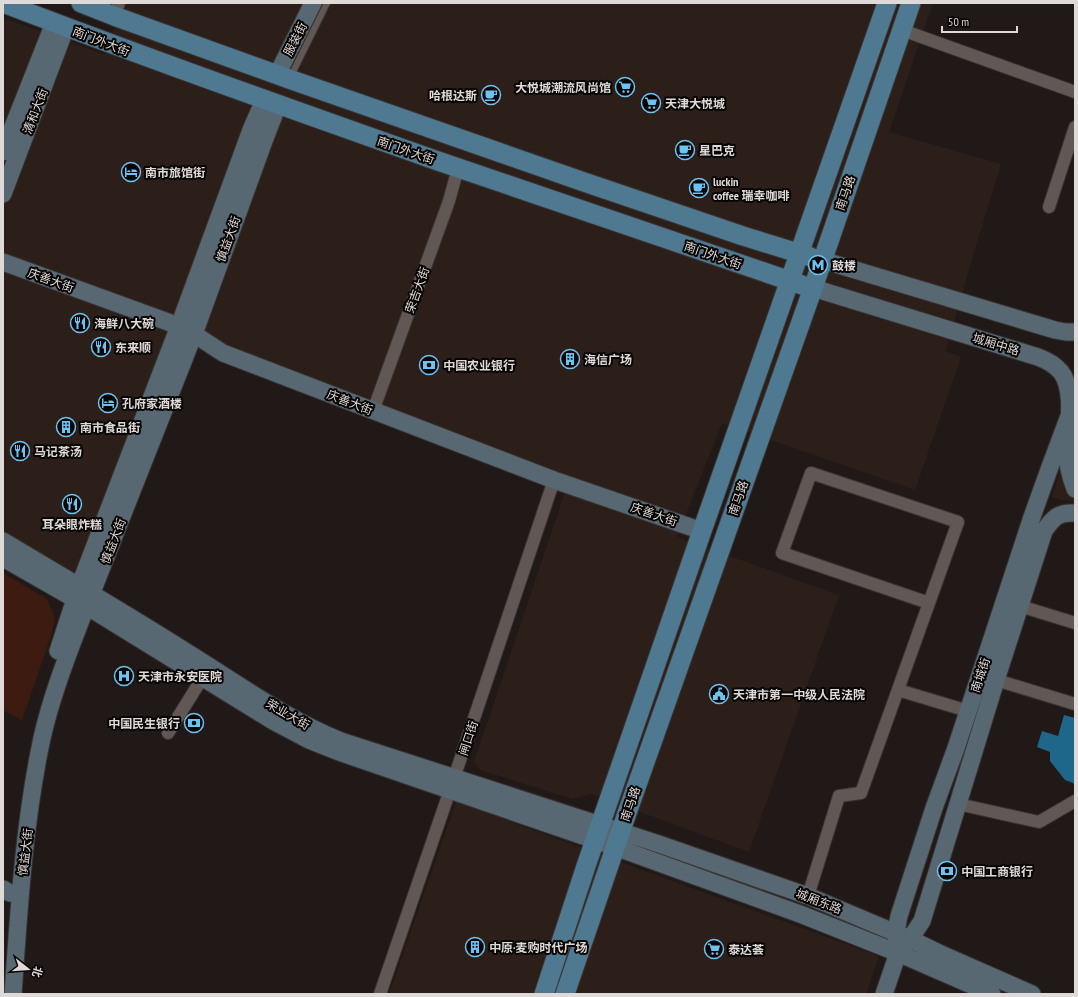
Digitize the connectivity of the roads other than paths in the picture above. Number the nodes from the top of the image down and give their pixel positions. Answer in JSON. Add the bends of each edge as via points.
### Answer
{"nodes":[{"id":1,"x":3,"y":3,"type":"edge"},
{"id":2,"x":81,"y":3,"type":"edge"},
{"id":3,"x":313,"y":3,"type":"edge"},
{"id":4,"x":326,"y":3,"type":"edge"},
{"id":5,"x":887,"y":3,"type":"edge"},
{"id":6,"x":911,"y":3,"type":"edge"},
{"id":7,"x":117,"y":10,"type":"edge"},
{"id":8,"x":60,"y":25,"type":"junction"},
{"id":9,"x":902,"y":30,"type":"junction"},
{"id":10,"x":283,"y":77,"type":"junction"},
{"id":11,"x":1075,"y":92,"type":"edge"},
{"id":12,"x":271,"y":102,"type":"junction"},
{"id":13,"x":1075,"y":127,"type":"edge"},
{"id":14,"x":3,"y":152,"type":"edge"},
{"id":15,"x":458,"y":168,"type":"junction"},
{"id":16,"x":3,"y":194,"type":"edge"},
{"id":17,"x":1049,"y":207,"type":"dead end"},
{"id":18,"x":800,"y":253,"type":"junction"},
{"id":19,"x":822,"y":260,"type":"junction"},
{"id":20,"x":3,"y":262,"type":"edge"},
{"id":21,"x":790,"y":281,"type":"junction"},
{"id":22,"x":812,"y":288,"type":"junction"},
{"id":23,"x":179,"y":326,"type":"junction"},
{"id":24,"x":1075,"y":332,"type":"edge"},
{"id":25,"x":194,"y":334,"type":"junction"},
{"id":26,"x":1072,"y":406,"type":"edge"},
{"id":27,"x":373,"y":411,"type":"junction"},
{"id":28,"x":554,"y":480,"type":"junction"},
{"id":29,"x":1075,"y":489,"type":"edge"},
{"id":30,"x":1075,"y":513,"type":"edge"},
{"id":31,"x":702,"y":531,"type":"junction"},
{"id":32,"x":3,"y":541,"type":"edge"},
{"id":33,"x":3,"y":558,"type":"edge"},
{"id":34,"x":83,"y":597,"type":"junction"},
{"id":35,"x":929,"y":603,"type":"junction"},
{"id":36,"x":1020,"y":606,"type":"junction"},
{"id":37,"x":1075,"y":624,"type":"edge"},
{"id":38,"x":203,"y":678,"type":"junction"},
{"id":39,"x":996,"y":680,"type":"junction"},
{"id":40,"x":898,"y":690,"type":"junction"},
{"id":41,"x":1075,"y":704,"type":"edge"},
{"id":42,"x":968,"y":711,"type":"junction"},
{"id":43,"x":168,"y":733,"type":"dead end"},
{"id":44,"x":452,"y":784,"type":"junction"},
{"id":45,"x":1075,"y":801,"type":"edge"},
{"id":46,"x":958,"y":804,"type":"junction"},
{"id":47,"x":598,"y":833,"type":"junction"},
{"id":48,"x":618,"y":840,"type":"junction"},
{"id":49,"x":11,"y":892,"type":"edge"},
{"id":50,"x":808,"y":896,"type":"junction"},
{"id":51,"x":903,"y":936,"type":"junction"},
{"id":52,"x":898,"y":953,"type":"junction"},
{"id":53,"x":3,"y":982,"type":"edge"},
{"id":54,"x":13,"y":994,"type":"edge"},
{"id":55,"x":380,"y":994,"type":"edge"},
{"id":56,"x":544,"y":994,"type":"edge"},
{"id":57,"x":565,"y":994,"type":"edge"},
{"id":58,"x":884,"y":994,"type":"edge"},
{"id":59,"x":992,"y":994,"type":"edge"},
{"id":60,"x":1032,"y":994,"type":"edge"}],
"edges":[{"from":1,"to":8,"type":"main road","name":"南门外大街"},
{"from":2,"to":7,"type":"main road"},
{"from":3,"to":10,"type":"street","name":"服装街"},
{"from":4,"to":10,"type":"lane"},
{"from":5,"to":18,"type":"main road","name":"南马路"},
{"from":6,"to":9,"type":"main road","name":"南马路"},
{"from":7,"to":10,"type":"main road"},
{"from":8,"to":12,"type":"main road","name":"南门外大街"},
{"from":8,"to":14,"type":"street","name":"清和大街"},
{"from":8,"to":16,"type":"street","name":"清和大街"},
{"from":9,"to":11,"type":"street"},
{"from":9,"to":19,"type":"main road","name":"南马路"},
{"from":10,"to":18,"type":"main road","via":[[584,182]]},
{"from":12,"to":15,"type":"main road","name":"南门外大街"},
{"from":12,"to":23,"type":"street","name":"慎益大街","via":[[249,137]]},
{"from":12,"to":25,"type":"street","name":"慎益大街","via":[[261,148]]},
{"from":13,"to":17,"type":"street"},
{"from":15,"to":21,"type":"main road","name":"南门外大街"},
{"from":15,"to":27,"type":"street","name":"荣吉大街","via":[[449,201]]},
{"from":18,"to":19,"type":"main road"},
{"from":18,"to":21,"type":"main road","name":"南马路"},
{"from":19,"to":22,"type":"main road","name":"南马路"},
{"from":19,"to":24,"type":"street","via":[[1049,328]]},
{"from":20,"to":23,"type":"street","name":"庆善大街"},
{"from":21,"to":22,"type":"main road","name":"南门外大街"},
{"from":21,"to":31,"type":"main road","name":"南马路"},
{"from":22,"to":26,"type":"street","name":"城厢中路","via":[[1047,361],[1061,372],[1068,387]]},
{"from":22,"to":48,"type":"main road","name":"南马路"},
{"from":23,"to":25,"type":"street","name":"庆善大街"},
{"from":23,"to":34,"type":"street","name":"慎益大街"},
{"from":25,"to":27,"type":"street","name":"庆善大街","via":[[223,353]]},
{"from":25,"to":34,"type":"street","name":"慎益大街"},
{"from":26,"to":29,"type":"street","name":"城厢中路","via":[[1067,451],[1069,473]]},
{"from":26,"to":42,"type":"street","name":"南城街","via":[[1032,517]]},
{"from":27,"to":28,"type":"street","name":"庆善大街"},
{"from":28,"to":31,"type":"street","name":"庆善大街"},
{"from":28,"to":44,"type":"street","name":"闸口街"},
{"from":30,"to":36,"type":"street","name":"南城街","via":[[1065,512],[1056,517],[1044,530]]},
{"from":31,"to":47,"type":"main road","name":"南马路"},
{"from":32,"to":34,"type":"street","name":"荣业大街"},
{"from":33,"to":34,"type":"street","name":"荣业大街"},
{"from":34,"to":38,"type":"street","name":"荣业大街"},
{"from":34,"to":44,"type":"street","name":"荣业大街","via":[[176,645],[288,715],[324,734]]},
{"from":34,"to":49,"type":"street","name":"慎益大街","via":[[43,737]]},
{"from":35,"to":35,"type":"street","via":[[782,553],[811,473],[958,522]]},
{"from":35,"to":40,"type":"street"},
{"from":36,"to":37,"type":"street"},
{"from":36,"to":39,"type":"street","name":"南城街"},
{"from":38,"to":43,"type":"street"},
{"from":38,"to":44,"type":"street","name":"荣业大街","via":[[308,740],[339,752]]},
{"from":39,"to":41,"type":"street"},
{"from":39,"to":46,"type":"street","name":"南城街"},
{"from":40,"to":42,"type":"street"},
{"from":40,"to":50,"type":"street","via":[[861,793],[839,796]]},
{"from":42,"to":51,"type":"street","name":"南城街","via":[[899,916]]},
{"from":44,"to":47,"type":"street","name":"荣业大街"},
{"from":44,"to":55,"type":"street","name":"闸口街"},
{"from":45,"to":46,"type":"street","via":[[1039,822]]},
{"from":46,"to":51,"type":"street","name":"南城街","via":[[922,921]]},
{"from":47,"to":48,"type":"street","name":"城厢东路"},
{"from":47,"to":56,"type":"main road","name":"南马路"},
{"from":48,"to":50,"type":"street","name":"城厢东路"},
{"from":48,"to":52,"type":"street","name":"城厢东路"},
{"from":48,"to":57,"type":"main road","name":"南马路"},
{"from":49,"to":53,"type":"street","name":"慎益大街"},
{"from":49,"to":54,"type":"street","name":"慎益大街"},
{"from":50,"to":51,"type":"street","name":"城厢东路"},
{"from":51,"to":52,"type":"street","name":"南城街"},
{"from":51,"to":60,"type":"street","name":"城厢东路"},
{"from":52,"to":58,"type":"street","name":"南城街"},
{"from":52,"to":59,"type":"street","name":"城厢东路"}]}
